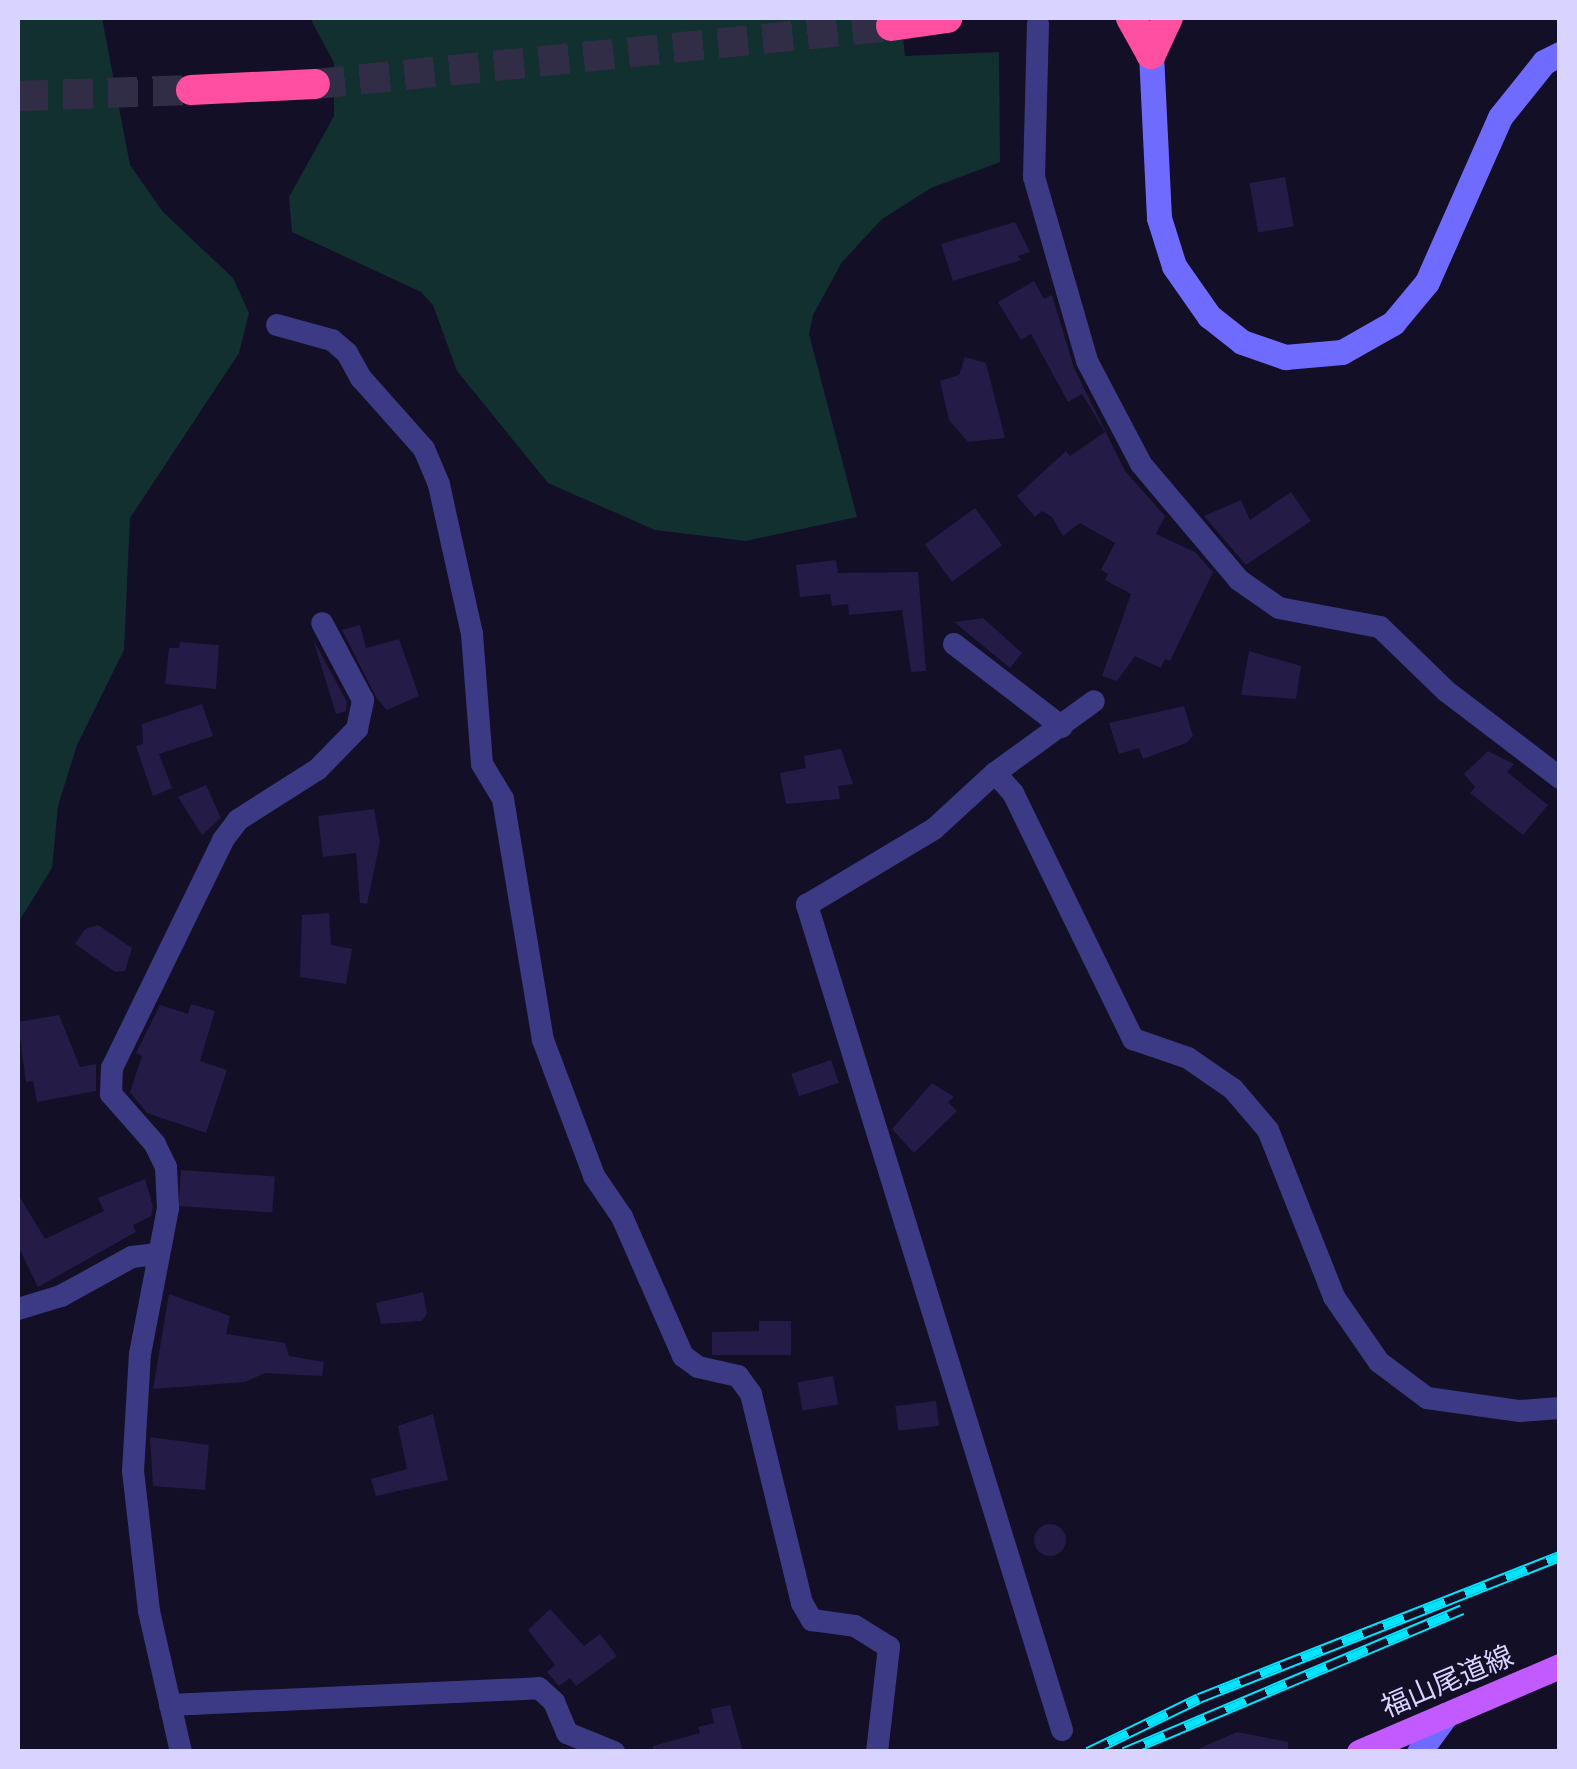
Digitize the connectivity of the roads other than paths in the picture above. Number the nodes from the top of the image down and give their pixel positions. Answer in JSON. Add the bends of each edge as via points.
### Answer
{"nodes":[{"id":1,"x":947,"y":18,"type":"edge"},
{"id":2,"x":1131,"y":18,"type":"edge"},
{"id":3,"x":1168,"y":18,"type":"edge"},
{"id":4,"x":1038,"y":24,"type":"dead end"},
{"id":5,"x":891,"y":26,"type":"dead end"},
{"id":6,"x":1150,"y":54,"type":"junction"},
{"id":7,"x":1560,"y":54,"type":"edge"},
{"id":8,"x":315,"y":84,"type":"tunnel mouth"},
{"id":9,"x":191,"y":90,"type":"tunnel mouth"},
{"id":10,"x":277,"y":325,"type":"dead end"},
{"id":11,"x":322,"y":623,"type":"dead end"},
{"id":12,"x":954,"y":644,"type":"dead end"},
{"id":13,"x":1094,"y":702,"type":"dead end"},
{"id":14,"x":1062,"y":727,"type":"junction"},
{"id":15,"x":996,"y":773,"type":"junction"},
{"id":16,"x":1560,"y":778,"type":"edge"},
{"id":17,"x":155,"y":1254,"type":"junction"},
{"id":18,"x":18,"y":1309,"type":"edge"},
{"id":19,"x":1560,"y":1408,"type":"edge"},
{"id":20,"x":1560,"y":1666,"type":"edge"},
{"id":21,"x":170,"y":1704,"type":"junction"},
{"id":22,"x":1446,"y":1715,"type":"junction"},
{"id":23,"x":1062,"y":1730,"type":"dead end"},
{"id":24,"x":182,"y":1752,"type":"edge"},
{"id":25,"x":614,"y":1752,"type":"edge"},
{"id":26,"x":877,"y":1752,"type":"edge"},
{"id":27,"x":1359,"y":1752,"type":"edge"},
{"id":28,"x":1419,"y":1752,"type":"edge"}],
"edges":[{"from":1,"to":5,"type":"highway"},
{"from":2,"to":6,"type":"highway"},
{"from":3,"to":6,"type":"highway"},
{"from":4,"to":16,"type":"street","via":[[1034,177],[1087,361],[1141,464],[1239,580],[1279,608],[1380,627],[1446,691]]},
{"from":6,"to":7,"type":"street","via":[[1159,218],[1174,266],[1209,316],[1242,342],[1285,357],[1342,352],[1392,323],[1427,282],[1500,118],[1544,62]]},
{"from":8,"to":9,"type":"highway"},
{"from":10,"to":26,"type":"street","via":[[332,340],[348,354],[361,378],[405,421],[432,467],[472,634],[482,764],[504,799],[543,1040],[594,1176],[622,1217],[683,1356],[698,1367],[738,1376],[751,1394],[802,1603],[812,1620],[855,1626],[889,1648]]},
{"from":11,"to":17,"type":"street","via":[[362,700],[357,729],[318,769],[238,820],[222,840],[112,1068],[111,1094],[156,1144],[166,1167],[168,1208]]},
{"from":12,"to":14,"type":"street"},
{"from":13,"to":14,"type":"street"},
{"from":14,"to":15,"type":"street"},
{"from":15,"to":19,"type":"street","via":[[1013,793],[1133,1039],[1188,1058],[1233,1088],[1268,1130],[1334,1297],[1379,1362],[1427,1398],[1520,1411]]},
{"from":15,"to":23,"type":"street","via":[[934,829],[807,906]]},
{"from":17,"to":18,"type":"street"},
{"from":17,"to":21,"type":"street","via":[[133,1471],[149,1611]]},
{"from":20,"to":22,"type":"main road","name":"福山尾道線"},
{"from":21,"to":24,"type":"street"},
{"from":21,"to":25,"type":"street","via":[[539,1688],[554,1702],[567,1733]]},
{"from":22,"to":27,"type":"main road","name":"福山尾道線"},
{"from":22,"to":28,"type":"street"}]}
